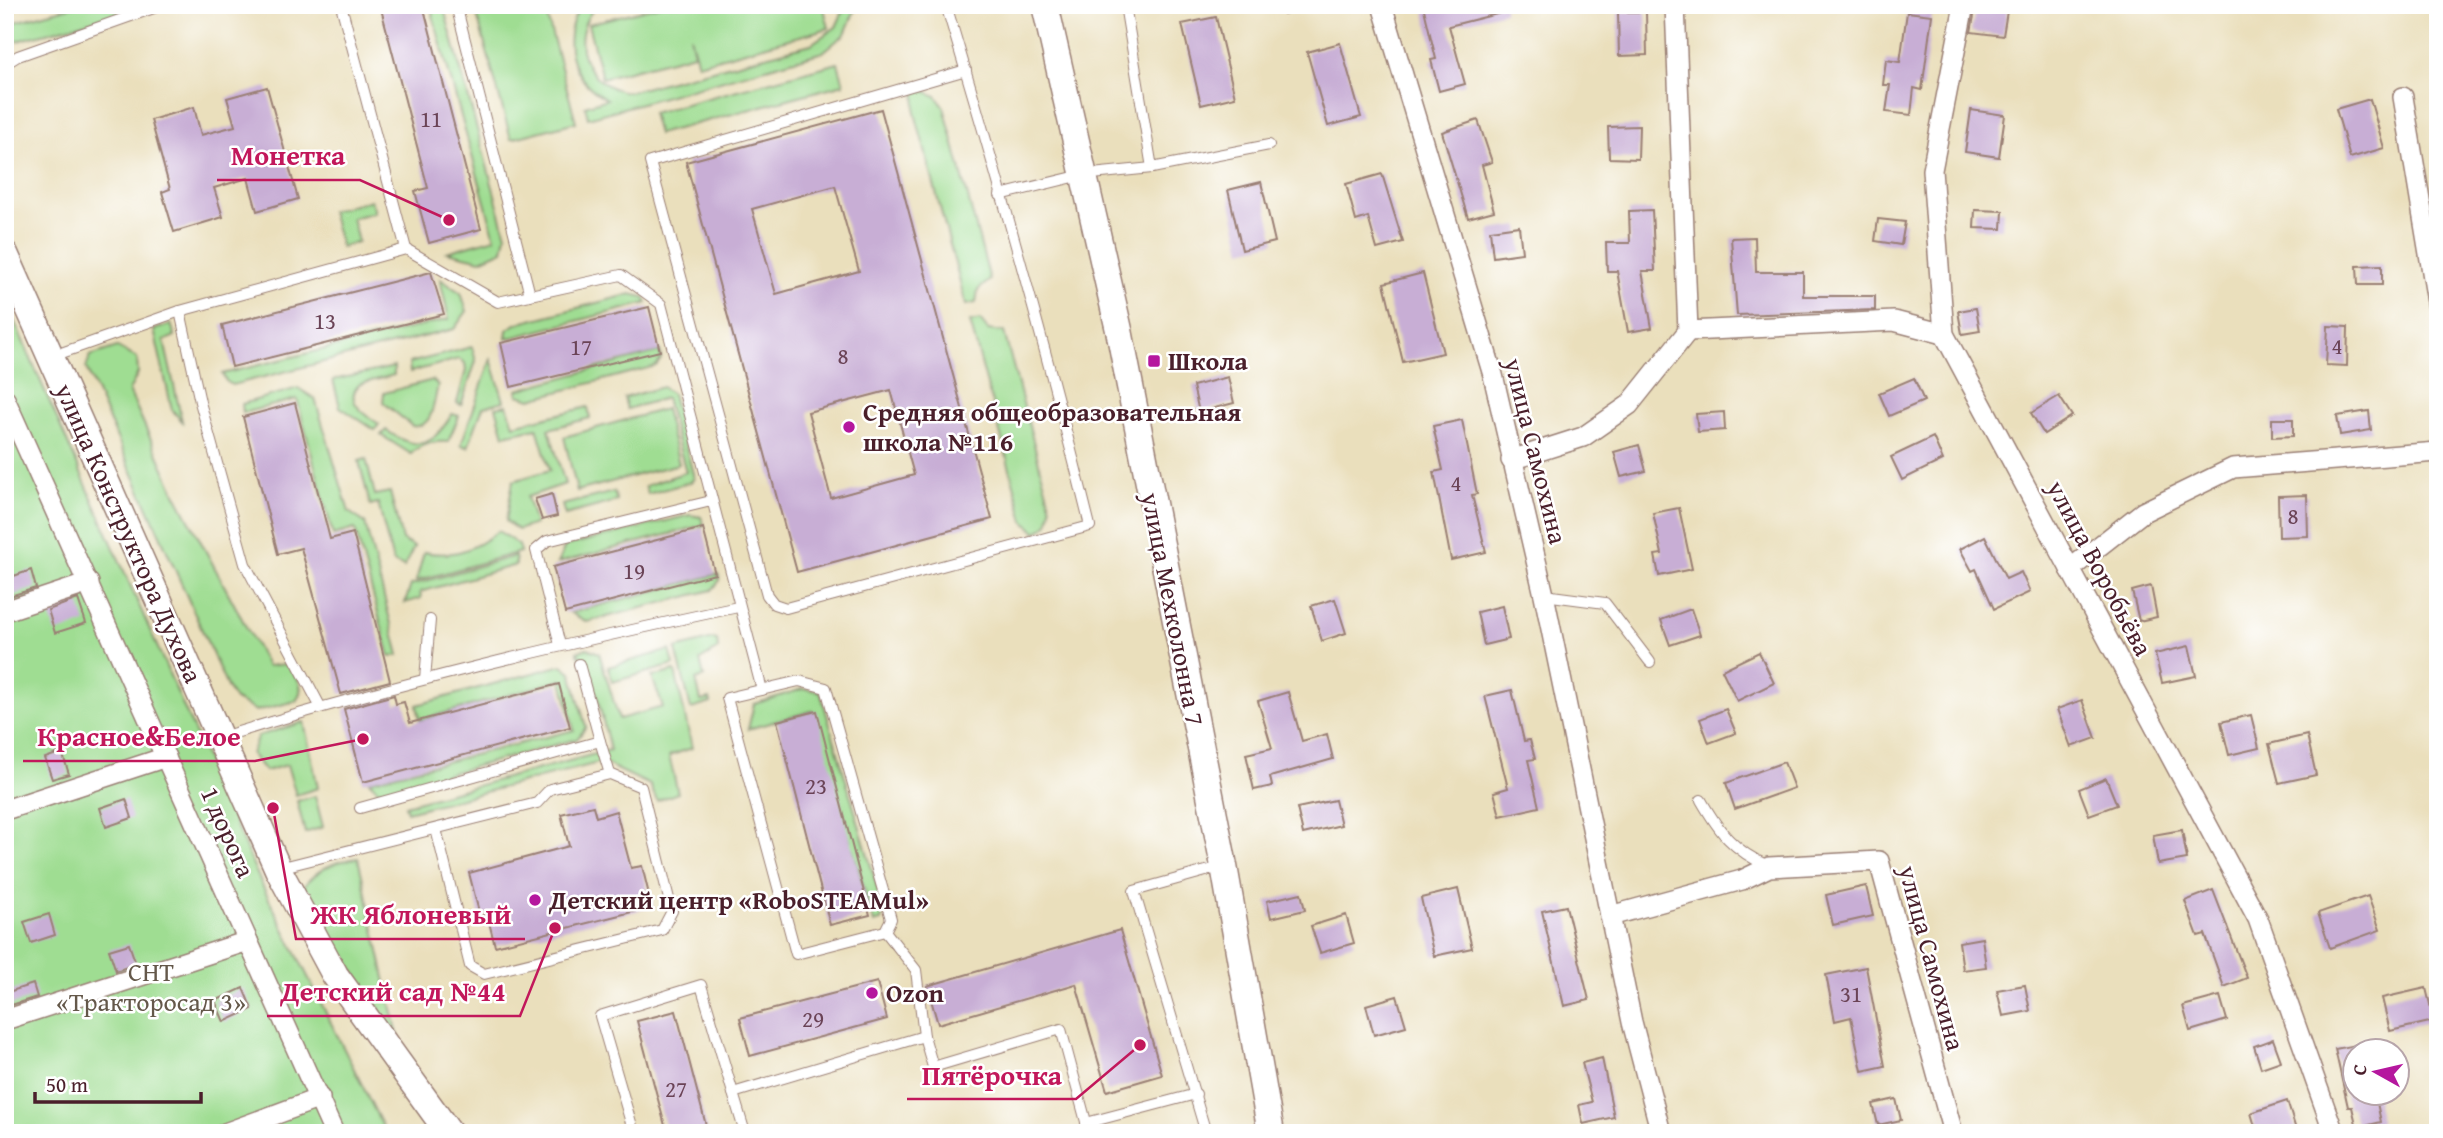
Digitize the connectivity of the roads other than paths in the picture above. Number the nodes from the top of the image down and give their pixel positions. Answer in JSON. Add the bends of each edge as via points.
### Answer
{"nodes":[{"id":1,"x":341,"y":5,"type":"edge"},
{"id":2,"x":456,"y":5,"type":"edge"},
{"id":3,"x":946,"y":5,"type":"edge"},
{"id":4,"x":1045,"y":5,"type":"edge"},
{"id":5,"x":1125,"y":5,"type":"edge"},
{"id":6,"x":1297,"y":5,"type":"edge"},
{"id":7,"x":1382,"y":5,"type":"edge"},
{"id":8,"x":1675,"y":5,"type":"edge"},
{"id":9,"x":1964,"y":5,"type":"edge"},
{"id":10,"x":162,"y":6,"type":"edge"},
{"id":11,"x":1283,"y":9,"type":"dead end"},
{"id":12,"x":5,"y":64,"type":"edge"},
{"id":13,"x":966,"y":70,"type":"junction"},
{"id":14,"x":2403,"y":97,"type":"dead end"},
{"id":15,"x":1269,"y":145,"type":"dead end"},
{"id":16,"x":1152,"y":168,"type":"junction"},
{"id":17,"x":1082,"y":175,"type":"junction"},
{"id":18,"x":1000,"y":195,"type":"junction"},
{"id":19,"x":407,"y":249,"type":"junction"},
{"id":20,"x":5,"y":254,"type":"edge"},
{"id":21,"x":530,"y":295,"type":"junction"},
{"id":22,"x":2438,"y":308,"type":"edge"},
{"id":23,"x":180,"y":311,"type":"junction"},
{"id":24,"x":1688,"y":331,"type":"junction"},
{"id":25,"x":1944,"y":334,"type":"junction"},
{"id":26,"x":50,"y":357,"type":"junction"},
{"id":27,"x":5,"y":399,"type":"edge"},
{"id":28,"x":9,"y":418,"type":"edge"},
{"id":29,"x":2438,"y":452,"type":"edge"},
{"id":30,"x":1511,"y":460,"type":"junction"},
{"id":31,"x":711,"y":501,"type":"junction"},
{"id":32,"x":2070,"y":569,"type":"junction"},
{"id":33,"x":89,"y":583,"type":"junction"},
{"id":34,"x":1544,"y":595,"type":"junction"},
{"id":35,"x":738,"y":607,"type":"junction"},
{"id":36,"x":5,"y":611,"type":"edge"},
{"id":37,"x":430,"y":620,"type":"dead end"},
{"id":38,"x":560,"y":645,"type":"junction"},
{"id":39,"x":1650,"y":662,"type":"dead end"},
{"id":40,"x":579,"y":664,"type":"dead end"},
{"id":41,"x":425,"y":679,"type":"junction"},
{"id":42,"x":762,"y":690,"type":"junction"},
{"id":43,"x":320,"y":706,"type":"junction"},
{"id":44,"x":221,"y":737,"type":"junction"},
{"id":45,"x":600,"y":741,"type":"junction"},
{"id":46,"x":166,"y":757,"type":"junction"},
{"id":47,"x":610,"y":774,"type":"junction"},
{"id":48,"x":1701,"y":800,"type":"dead end"},
{"id":49,"x":360,"y":808,"type":"dead end"},
{"id":50,"x":5,"y":810,"type":"edge"},
{"id":51,"x":436,"y":829,"type":"junction"},
{"id":52,"x":1224,"y":866,"type":"junction"},
{"id":53,"x":1769,"y":867,"type":"junction"},
{"id":54,"x":278,"y":869,"type":"junction"},
{"id":55,"x":1610,"y":916,"type":"junction"},
{"id":56,"x":885,"y":931,"type":"junction"},
{"id":57,"x":248,"y":941,"type":"junction"},
{"id":58,"x":5,"y":1020,"type":"edge"},
{"id":59,"x":924,"y":1036,"type":"junction"},
{"id":60,"x":733,"y":1093,"type":"junction"},
{"id":61,"x":1196,"y":1094,"type":"junction"},
{"id":62,"x":320,"y":1098,"type":"junction"},
{"id":63,"x":1088,"y":1128,"type":"edge"},
{"id":64,"x":225,"y":1133,"type":"edge"},
{"id":65,"x":334,"y":1133,"type":"edge"},
{"id":66,"x":449,"y":1133,"type":"edge"},
{"id":67,"x":634,"y":1133,"type":"edge"},
{"id":68,"x":745,"y":1133,"type":"edge"},
{"id":69,"x":1206,"y":1133,"type":"edge"},
{"id":70,"x":1271,"y":1133,"type":"edge"},
{"id":71,"x":1661,"y":1133,"type":"edge"},
{"id":72,"x":1953,"y":1133,"type":"edge"},
{"id":73,"x":2334,"y":1133,"type":"edge"}],
"edges":[{"from":1,"to":19,"type":"lane"},
{"from":2,"to":21,"type":"lane"},
{"from":3,"to":13,"type":"lane"},
{"from":4,"to":17,"type":"street","name":"улица Мехколонна 7"},
{"from":5,"to":16,"type":"lane"},
{"from":6,"to":11,"type":"lane"},
{"from":7,"to":30,"type":"street","name":"улица Самохина","via":[[1493,375]]},
{"from":8,"to":24,"type":"street"},
{"from":9,"to":25,"type":"street","name":"улица Воробьёва","via":[[1932,170]]},
{"from":10,"to":12,"type":"lane"},
{"from":13,"to":18,"type":"lane"},
{"from":13,"to":18,"type":"lane","via":[[650,162],[767,595],[774,604],[786,608],[1090,526]]},
{"from":14,"to":22,"type":"street"},
{"from":15,"to":16,"type":"lane"},
{"from":16,"to":17,"type":"lane"},
{"from":17,"to":18,"type":"lane"},
{"from":17,"to":52,"type":"street","name":"улица Мехколонна 7","via":[[1119,330]]},
{"from":19,"to":21,"type":"lane","via":[[498,302]]},
{"from":19,"to":23,"type":"lane"},
{"from":20,"to":26,"type":"street","name":"улица Конструктора Духова"},
{"from":21,"to":31,"type":"lane","via":[[621,275],[661,303]]},
{"from":23,"to":26,"type":"lane"},
{"from":23,"to":43,"type":"lane","via":[[245,564]]},
{"from":24,"to":25,"type":"street","via":[[1894,321]]},
{"from":24,"to":30,"type":"street","via":[[1629,405],[1583,437]]},
{"from":25,"to":32,"type":"street","name":"улица Воробьёва"},
{"from":26,"to":44,"type":"street","name":"улица Конструктора Духова"},
{"from":27,"to":28,"type":"street","name":"1 дорога"},
{"from":28,"to":33,"type":"street","name":"1 дорога"},
{"from":29,"to":32,"type":"street","via":[[2233,468],[2143,512]]},
{"from":30,"to":34,"type":"street","name":"улица Самохина"},
{"from":31,"to":35,"type":"lane"},
{"from":31,"to":38,"type":"lane","via":[[547,541],[536,550]]},
{"from":32,"to":73,"type":"street","name":"улица Воробьёва","via":[[2258,919]]},
{"from":33,"to":36,"type":"street"},
{"from":33,"to":46,"type":"street","name":"1 дорога"},
{"from":34,"to":39,"type":"lane","via":[[1605,603]]},
{"from":34,"to":55,"type":"street","name":"улица Самохина"},
{"from":35,"to":38,"type":"lane"},
{"from":35,"to":42,"type":"lane"},
{"from":37,"to":41,"type":"lane"},
{"from":38,"to":41,"type":"lane"},
{"from":40,"to":45,"type":"lane"},
{"from":41,"to":43,"type":"lane"},
{"from":42,"to":56,"type":"lane","via":[[799,681],[826,688],[891,919]]},
{"from":42,"to":56,"type":"lane","via":[[727,698],[796,954]]},
{"from":43,"to":44,"type":"lane"},
{"from":44,"to":54,"type":"street","name":"улица Конструктора Духова"},
{"from":45,"to":47,"type":"lane"},
{"from":45,"to":49,"type":"lane"},
{"from":46,"to":50,"type":"street"},
{"from":46,"to":57,"type":"street","name":"1 дорога"},
{"from":47,"to":51,"type":"lane","via":[[550,789],[537,803]]},
{"from":47,"to":51,"type":"lane","via":[[641,787],[672,911],[662,930],[484,974],[470,966]]},
{"from":48,"to":53,"type":"lane","via":[[1720,834]]},
{"from":51,"to":54,"type":"lane"},
{"from":52,"to":61,"type":"lane","via":[[1134,891]]},
{"from":52,"to":70,"type":"street","name":"улица Мехколонна 7"},
{"from":53,"to":55,"type":"street","name":"улица Самохина","via":[[1742,880]]},
{"from":53,"to":72,"type":"street","name":"улица Самохина","via":[[1879,861]]},
{"from":54,"to":66,"type":"street","name":"улица Конструктора Духова","via":[[335,975]]},
{"from":55,"to":71,"type":"street","name":"улица Самохина"},
{"from":56,"to":59,"type":"lane","via":[[916,970]]},
{"from":57,"to":58,"type":"street"},
{"from":57,"to":62,"type":"street","name":"1 дорога"},
{"from":59,"to":60,"type":"lane"},
{"from":59,"to":63,"type":"lane","via":[[933,1067],[1061,1029]]},
{"from":60,"to":67,"type":"lane","via":[[701,985],[600,1016]]},
{"from":60,"to":68,"type":"lane"},
{"from":61,"to":63,"type":"lane"},
{"from":61,"to":69,"type":"lane"},
{"from":62,"to":64,"type":"street"},
{"from":62,"to":65,"type":"street","name":"1 дорога"}]}
